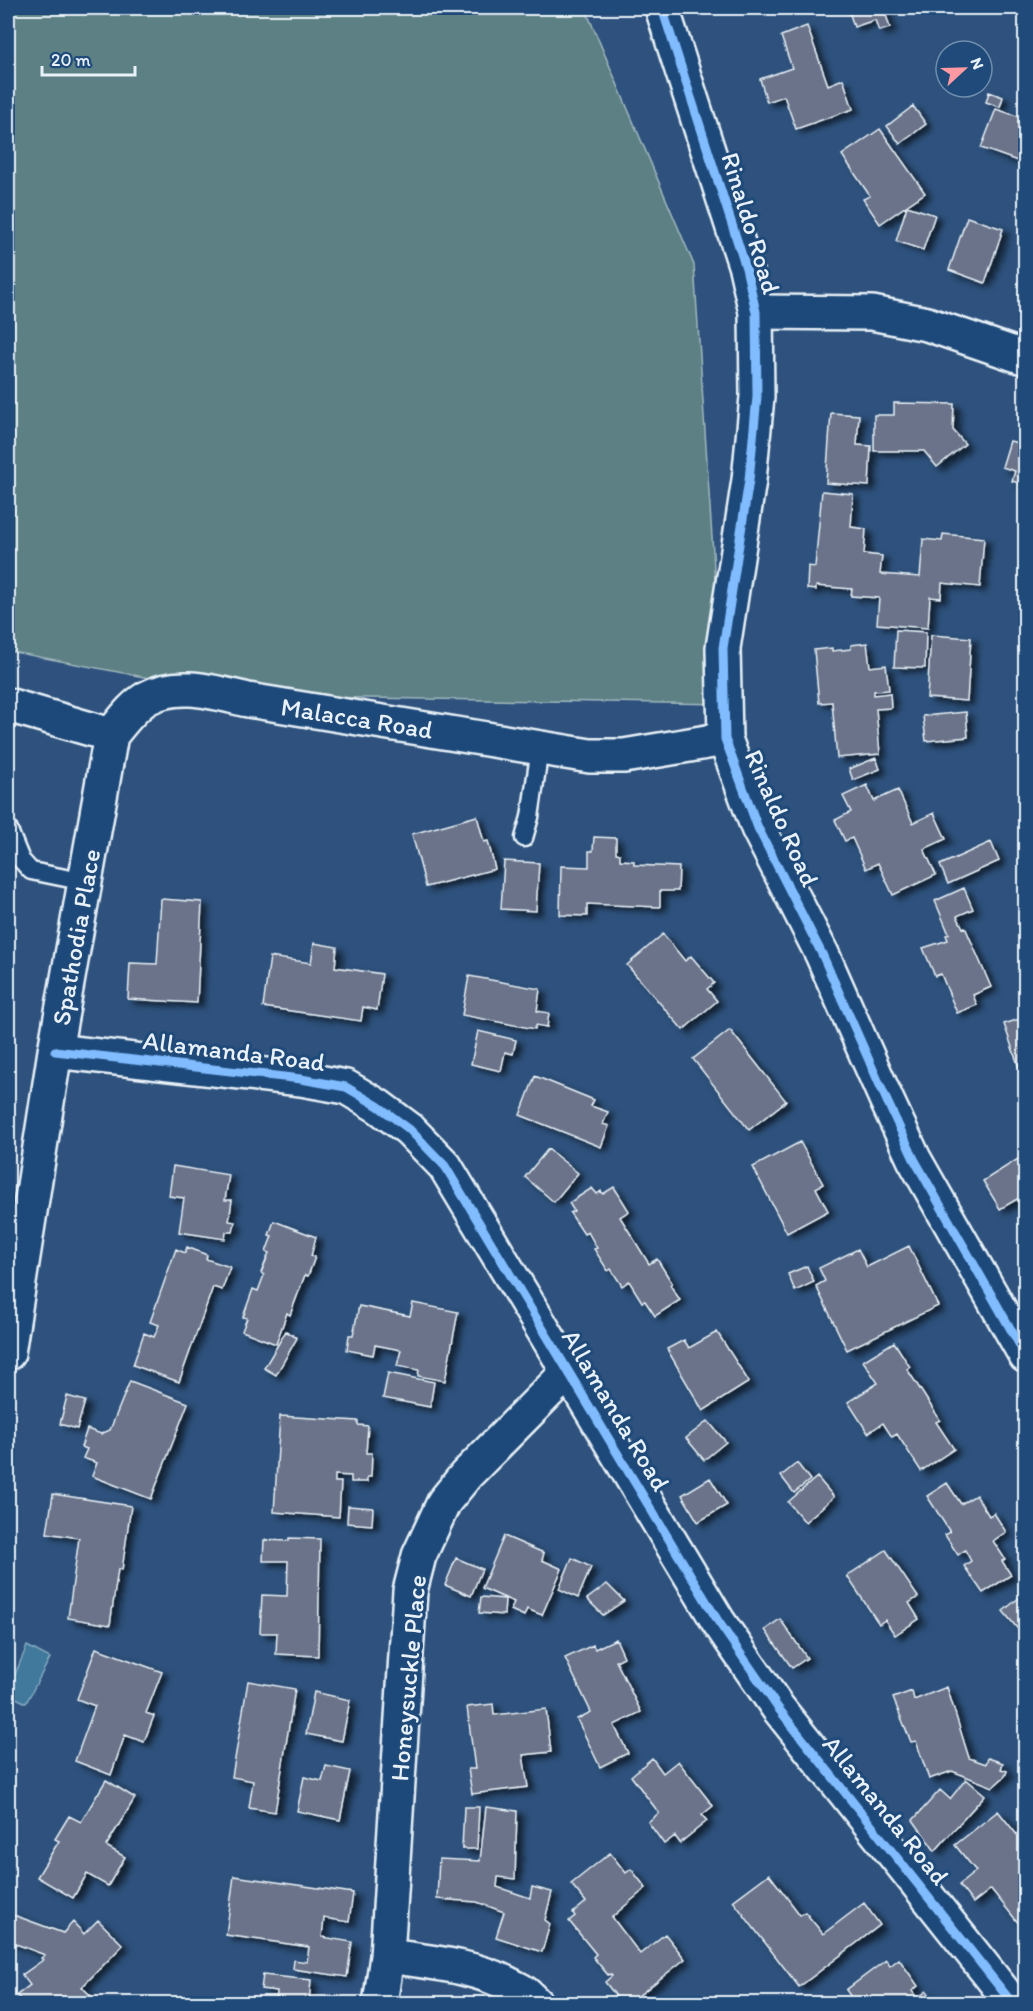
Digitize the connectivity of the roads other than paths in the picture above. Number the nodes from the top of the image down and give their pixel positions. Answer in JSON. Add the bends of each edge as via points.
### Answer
{"nodes":[{"id":1,"x":662,"y":8,"type":"edge"},
{"id":2,"x":756,"y":312,"type":"junction"},
{"id":3,"x":1026,"y":358,"type":"edge"},
{"id":4,"x":8,"y":705,"type":"edge"},
{"id":5,"x":111,"y":735,"type":"junction"},
{"id":6,"x":725,"y":739,"type":"junction"},
{"id":7,"x":540,"y":748,"type":"junction"},
{"id":8,"x":8,"y":828,"type":"edge"},
{"id":9,"x":524,"y":838,"type":"dead end"},
{"id":10,"x":85,"y":882,"type":"junction"},
{"id":11,"x":56,"y":1051,"type":"junction"},
{"id":12,"x":8,"y":1353,"type":"edge"},
{"id":13,"x":1026,"y":1356,"type":"edge"},
{"id":14,"x":568,"y":1371,"type":"junction"},
{"id":15,"x":387,"y":1956,"type":"junction"},
{"id":16,"x":380,"y":2004,"type":"edge"},
{"id":17,"x":536,"y":2004,"type":"edge"},
{"id":18,"x":1013,"y":2004,"type":"edge"}],
"edges":[{"from":1,"to":2,"type":"street","name":"Rinaldo Road","via":[[746,268]]},
{"from":2,"to":3,"type":"street","via":[[872,313],[927,324]]},
{"from":2,"to":6,"type":"street","name":"Rinaldo Road","via":[[757,397],[752,456],[723,648]]},
{"from":4,"to":5,"type":"street"},
{"from":5,"to":7,"type":"street","name":"Malacca Road","via":[[148,698],[171,690],[197,689]]},
{"from":5,"to":10,"type":"street","name":"Spathodia Place"},
{"from":6,"to":7,"type":"street","name":"Malacca Road","via":[[624,756],[590,756]]},
{"from":6,"to":13,"type":"street","name":"Rinaldo Road","via":[[758,828],[822,954],[914,1159]]},
{"from":7,"to":9,"type":"lane"},
{"from":8,"to":10,"type":"lane","via":[[21,860],[31,871]]},
{"from":10,"to":11,"type":"street","name":"Spathodia Place"},
{"from":11,"to":12,"type":"street","name":"Spathodia Place"},
{"from":11,"to":14,"type":"street","name":"Allamanda Road","via":[[301,1079],[346,1088],[378,1106],[409,1129],[445,1166]]},
{"from":14,"to":15,"type":"street","name":"Honeysuckle Place","via":[[444,1502],[419,1556],[410,1591]]},
{"from":14,"to":18,"type":"street","name":"Allamanda Road","via":[[747,1664]]},
{"from":15,"to":16,"type":"street","name":"Honeysuckle Place"},
{"from":15,"to":17,"type":"street","via":[[467,1969],[520,1989]]}]}
